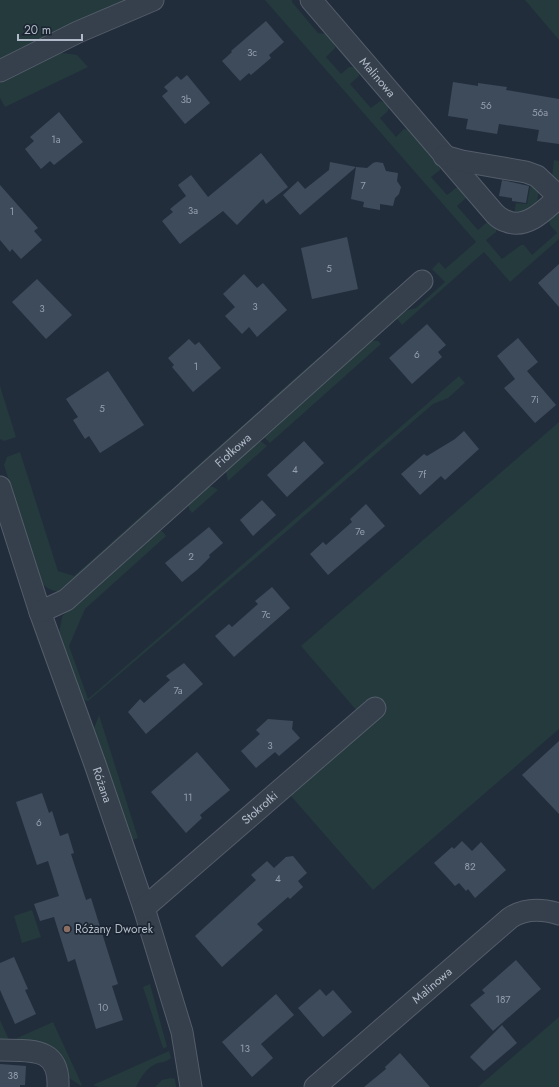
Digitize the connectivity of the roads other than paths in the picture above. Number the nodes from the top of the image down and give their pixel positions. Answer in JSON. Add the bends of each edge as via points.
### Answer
{"nodes":[{"id":1,"x":153,"y":0,"type":"edge"},
{"id":2,"x":311,"y":0,"type":"edge"},
{"id":3,"x":0,"y":71,"type":"edge"},
{"id":4,"x":444,"y":156,"type":"junction"},
{"id":5,"x":559,"y":197,"type":"edge"},
{"id":6,"x":422,"y":281,"type":"dead end"},
{"id":7,"x":0,"y":486,"type":"edge"},
{"id":8,"x":40,"y":612,"type":"junction"},
{"id":9,"x":375,"y":708,"type":"dead end"},
{"id":10,"x":144,"y":908,"type":"junction"},
{"id":11,"x":559,"y":914,"type":"edge"},
{"id":12,"x":0,"y":1050,"type":"edge"},
{"id":13,"x":58,"y":1087,"type":"edge"},
{"id":14,"x":191,"y":1087,"type":"edge"},
{"id":15,"x":315,"y":1087,"type":"edge"}],
"edges":[{"from":1,"to":3,"type":"street","via":[[78,32]]},
{"from":2,"to":4,"type":"street","name":"Malinowa"},
{"from":4,"to":5,"type":"street","name":"Malinowa","via":[[538,176]]},
{"from":4,"to":5,"type":"street","name":"Malinowa","via":[[495,214],[506,222],[522,224],[536,217]]},
{"from":6,"to":8,"type":"street","name":"Fiołkowa","via":[[66,600]]},
{"from":7,"to":8,"type":"street","name":"Różana"},
{"from":8,"to":10,"type":"street","name":"Różana"},
{"from":9,"to":10,"type":"street","name":"Stokrotki"},
{"from":10,"to":14,"type":"street","name":"Różana","via":[[182,1032]]},
{"from":11,"to":15,"type":"street","name":"Malinowa","via":[[535,910],[520,912],[510,918]]},
{"from":12,"to":13,"type":"street","via":[[37,1052],[46,1055],[58,1071]]}]}
